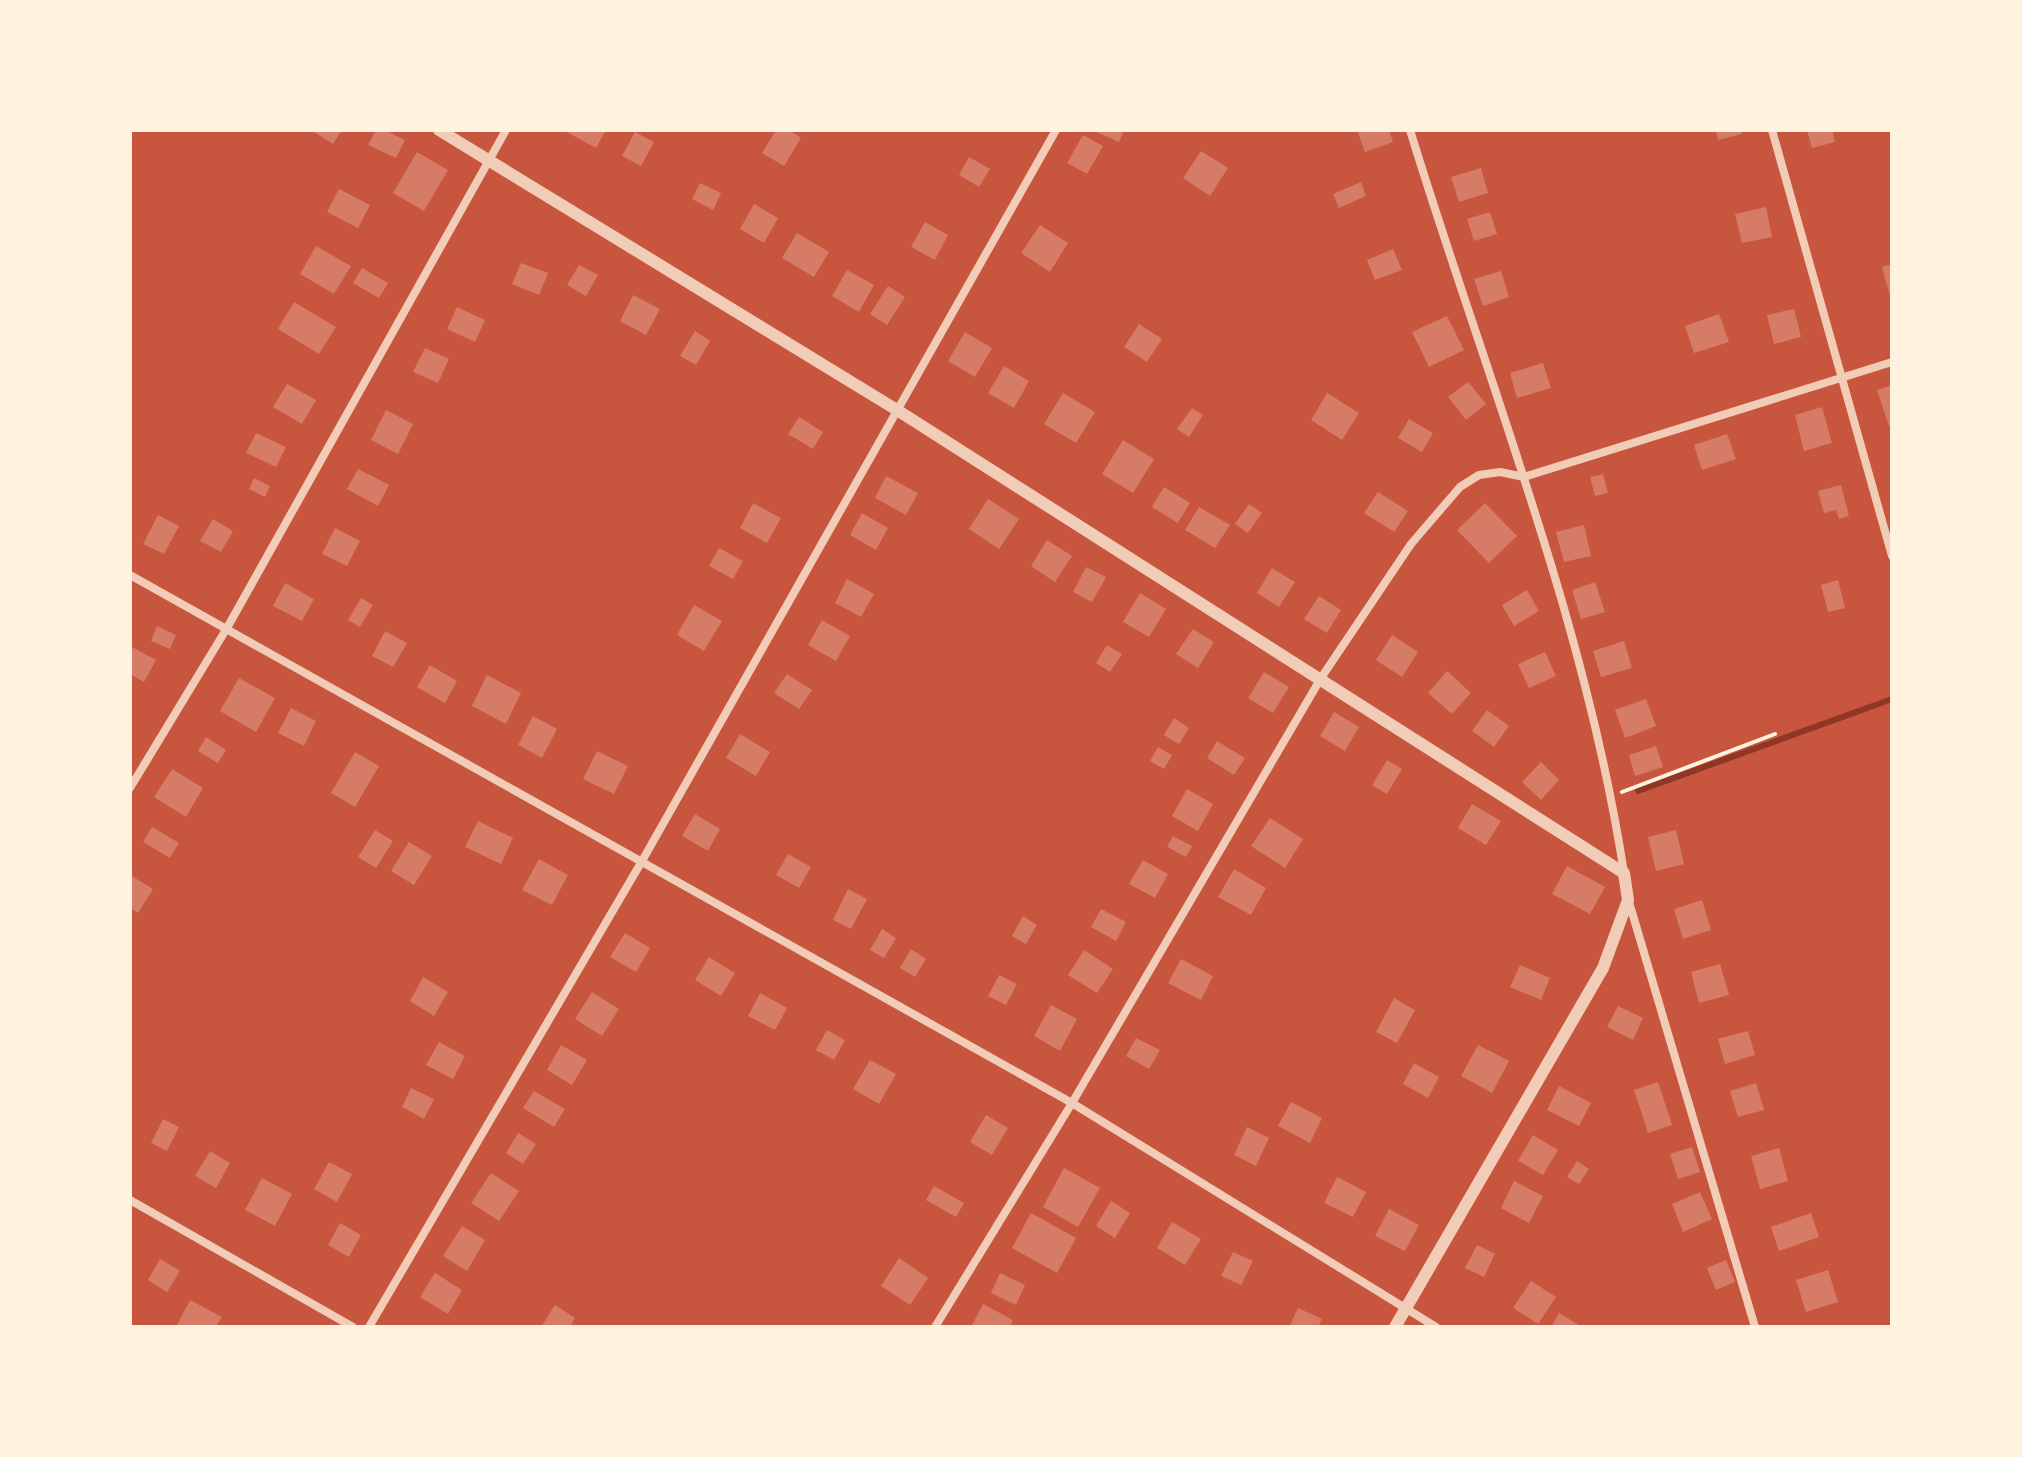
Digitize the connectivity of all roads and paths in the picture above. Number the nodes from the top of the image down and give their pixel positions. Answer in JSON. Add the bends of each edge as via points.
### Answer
{"nodes":[{"id":1,"x":439,"y":130,"type":"edge"},
{"id":2,"x":506,"y":130,"type":"edge"},
{"id":3,"x":1056,"y":130,"type":"edge"},
{"id":4,"x":1410,"y":130,"type":"edge"},
{"id":5,"x":1772,"y":130,"type":"edge"},
{"id":6,"x":490,"y":159,"type":"junction"},
{"id":7,"x":1892,"y":362,"type":"edge"},
{"id":8,"x":1841,"y":377,"type":"junction"},
{"id":9,"x":897,"y":410,"type":"junction"},
{"id":10,"x":1524,"y":477,"type":"junction"},
{"id":11,"x":1892,"y":556,"type":"edge"},
{"id":12,"x":130,"y":575,"type":"edge"},
{"id":13,"x":227,"y":628,"type":"junction"},
{"id":14,"x":1321,"y":678,"type":"junction"},
{"id":15,"x":1775,"y":734,"type":"dead end"},
{"id":16,"x":130,"y":788,"type":"edge"},
{"id":17,"x":1612,"y":796,"type":"junction"},
{"id":18,"x":642,"y":861,"type":"junction"},
{"id":19,"x":1624,"y":873,"type":"junction"},
{"id":20,"x":1628,"y":900,"type":"junction"},
{"id":21,"x":1072,"y":1103,"type":"junction"},
{"id":22,"x":130,"y":1200,"type":"edge"},
{"id":23,"x":1406,"y":1307,"type":"junction"},
{"id":24,"x":353,"y":1327,"type":"edge"},
{"id":25,"x":369,"y":1327,"type":"edge"},
{"id":26,"x":935,"y":1327,"type":"edge"},
{"id":27,"x":1395,"y":1327,"type":"edge"},
{"id":28,"x":1436,"y":1327,"type":"edge"},
{"id":29,"x":1755,"y":1327,"type":"edge"}],
"edges":[{"from":1,"to":6,"type":"street"},
{"from":2,"to":6,"type":"street"},
{"from":3,"to":9,"type":"street"},
{"from":4,"to":10,"type":"street"},
{"from":5,"to":8,"type":"street"},
{"from":6,"to":9,"type":"street"},
{"from":6,"to":13,"type":"street"},
{"from":7,"to":8,"type":"street"},
{"from":8,"to":10,"type":"street"},
{"from":8,"to":11,"type":"street"},
{"from":9,"to":14,"type":"street"},
{"from":9,"to":18,"type":"street"},
{"from":10,"to":14,"type":"street","via":[[1479,475],[1460,487],[1411,544]]},
{"from":10,"to":17,"type":"street"},
{"from":12,"to":13,"type":"street"},
{"from":13,"to":16,"type":"street"},
{"from":13,"to":18,"type":"street"},
{"from":14,"to":19,"type":"street"},
{"from":14,"to":21,"type":"street"},
{"from":15,"to":17,"type":"path"},
{"from":17,"to":19,"type":"street"},
{"from":18,"to":21,"type":"street"},
{"from":18,"to":25,"type":"street"},
{"from":19,"to":20,"type":"street"},
{"from":20,"to":23,"type":"street","via":[[1603,968]]},
{"from":20,"to":29,"type":"street"},
{"from":21,"to":23,"type":"street"},
{"from":21,"to":26,"type":"street"},
{"from":22,"to":24,"type":"street"},
{"from":23,"to":27,"type":"street"},
{"from":23,"to":28,"type":"street"}]}
